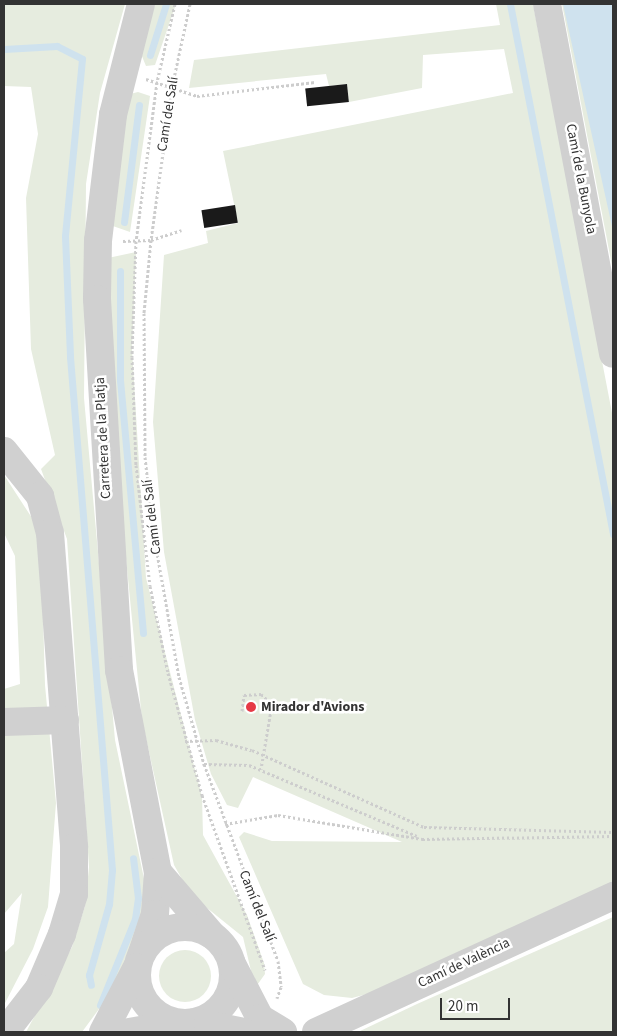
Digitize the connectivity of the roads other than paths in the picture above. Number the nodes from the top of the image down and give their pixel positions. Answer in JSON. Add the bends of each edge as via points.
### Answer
{"nodes":[{"id":1,"x":140,"y":4,"type":"edge"},
{"id":2,"x":547,"y":4,"type":"edge"},
{"id":3,"x":613,"y":354,"type":"edge"},
{"id":4,"x":4,"y":451,"type":"edge"},
{"id":5,"x":65,"y":720,"type":"junction"},
{"id":6,"x":4,"y":722,"type":"edge"},
{"id":7,"x":158,"y":872,"type":"junction"},
{"id":8,"x":613,"y":896,"type":"edge"},
{"id":9,"x":215,"y":938,"type":"junction"},
{"id":10,"x":140,"y":960,"type":"junction"},
{"id":11,"x":231,"y":960,"type":"junction"},
{"id":12,"x":188,"y":1023,"type":"junction"},
{"id":13,"x":6,"y":1032,"type":"edge"},
{"id":14,"x":103,"y":1032,"type":"edge"},
{"id":15,"x":128,"y":1032,"type":"edge"},
{"id":16,"x":244,"y":1032,"type":"edge"},
{"id":17,"x":283,"y":1032,"type":"edge"},
{"id":18,"x":316,"y":1032,"type":"edge"}],
"edges":[{"from":1,"to":7,"type":"street","name":"Carretera de la Platja","via":[[121,73],[98,240],[104,458],[118,670]]},
{"from":2,"to":3,"type":"street","name":"Camí de la Bunyola"},
{"from":4,"to":5,"type":"street","via":[[40,496],[50,533]]},
{"from":5,"to":6,"type":"street"},
{"from":5,"to":13,"type":"street","via":[[74,894],[39,988]]},
{"from":7,"to":9,"type":"street","name":"Carretera de la Platja","via":[[183,907]]},
{"from":7,"to":10,"type":"street","name":"Carretera de la Platja","via":[[154,914]]},
{"from":8,"to":18,"type":"street","name":"Camí de València"},
{"from":9,"to":10,"type":"street","via":[[202,930],[175,928],[150,942]]},
{"from":9,"to":11,"type":"street"},
{"from":10,"to":12,"type":"street","via":[[140,994],[147,1005],[163,1018]]},
{"from":10,"to":14,"type":"street","name":"Carretera de la Platja"},
{"from":11,"to":12,"type":"street","via":[[234,974],[227,1000],[208,1018]]},
{"from":11,"to":17,"type":"street","via":[[257,1013]]},
{"from":12,"to":15,"type":"street"},
{"from":12,"to":16,"type":"street"}]}
